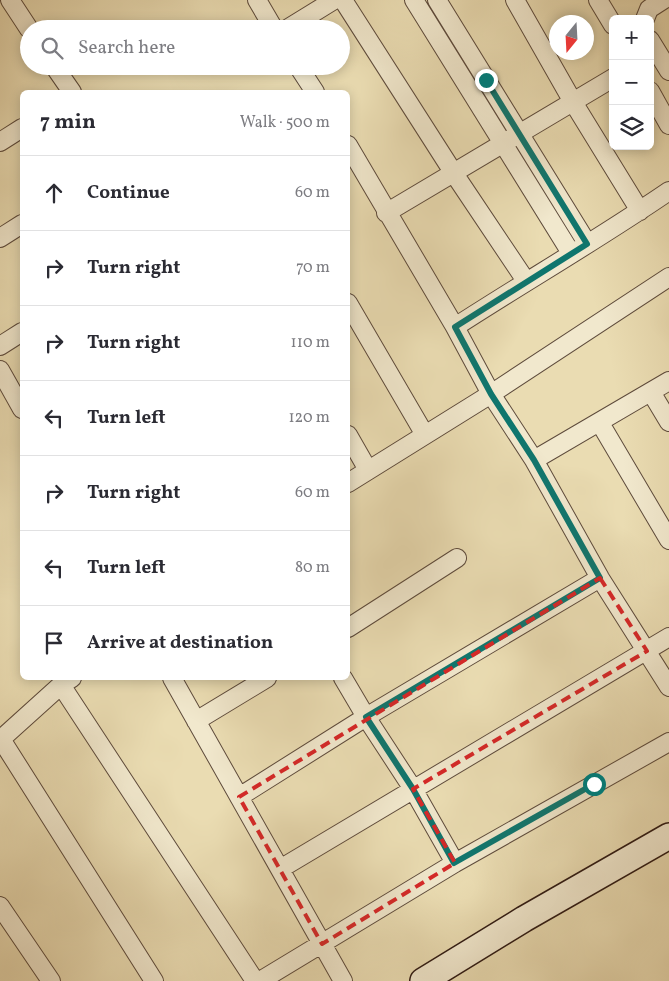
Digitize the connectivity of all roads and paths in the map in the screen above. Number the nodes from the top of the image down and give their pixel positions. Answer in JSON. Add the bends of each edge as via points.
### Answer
{"nodes":[{"id":1,"x":10,"y":0,"type":"edge"},
{"id":2,"x":257,"y":0,"type":"edge"},
{"id":3,"x":334,"y":0,"type":"edge"},
{"id":4,"x":343,"y":0,"type":"edge"},
{"id":5,"x":436,"y":0,"type":"edge"},
{"id":6,"x":516,"y":0,"type":"edge"},
{"id":7,"x":598,"y":0,"type":"edge"},
{"id":8,"x":663,"y":0,"type":"edge"},
{"id":9,"x":417,"y":5,"type":"edge"},
{"id":10,"x":647,"y":15,"type":"edge"},
{"id":11,"x":609,"y":18,"type":"edge"},
{"id":12,"x":23,"y":20,"type":"edge"},
{"id":13,"x":269,"y":20,"type":"edge"},
{"id":14,"x":302,"y":20,"type":"edge"},
{"id":15,"x":462,"y":41,"type":"junction"},
{"id":16,"x":654,"y":47,"type":"edge"},
{"id":17,"x":445,"y":51,"type":"junction"},
{"id":18,"x":669,"y":71,"type":"edge"},
{"id":19,"x":60,"y":75,"type":"edge"},
{"id":20,"x":304,"y":75,"type":"edge"},
{"id":21,"x":486,"y":80,"type":"junction"},
{"id":22,"x":609,"y":80,"type":"edge"},
{"id":23,"x":71,"y":90,"type":"edge"},
{"id":24,"x":313,"y":90,"type":"edge"},
{"id":25,"x":470,"y":91,"type":"junction"},
{"id":26,"x":654,"y":98,"type":"edge"},
{"id":27,"x":573,"y":102,"type":"junction"},
{"id":28,"x":669,"y":125,"type":"edge"},
{"id":29,"x":20,"y":129,"type":"edge"},
{"id":30,"x":520,"y":134,"type":"junction"},
{"id":31,"x":0,"y":142,"type":"edge"},
{"id":32,"x":503,"y":144,"type":"junction"},
{"id":33,"x":350,"y":150,"type":"edge"},
{"id":34,"x":453,"y":172,"type":"junction"},
{"id":35,"x":549,"y":182,"type":"junction"},
{"id":36,"x":669,"y":191,"type":"edge"},
{"id":37,"x":533,"y":192,"type":"junction"},
{"id":38,"x":640,"y":211,"type":"junction"},
{"id":39,"x":386,"y":213,"type":"junction"},
{"id":40,"x":20,"y":225,"type":"edge"},
{"id":41,"x":0,"y":238,"type":"edge"},
{"id":42,"x":587,"y":244,"type":"junction"},
{"id":43,"x":572,"y":253,"type":"junction"},
{"id":44,"x":669,"y":277,"type":"edge"},
{"id":45,"x":526,"y":282,"type":"junction"},
{"id":46,"x":350,"y":306,"type":"edge"},
{"id":47,"x":455,"y":327,"type":"junction"},
{"id":48,"x":20,"y":333,"type":"edge"},
{"id":49,"x":0,"y":346,"type":"edge"},
{"id":50,"x":0,"y":370,"type":"edge"},
{"id":51,"x":664,"y":386,"type":"edge"},
{"id":52,"x":491,"y":394,"type":"junction"},
{"id":53,"x":20,"y":405,"type":"edge"},
{"id":54,"x":669,"y":422,"type":"edge"},
{"id":55,"x":600,"y":423,"type":"junction"},
{"id":56,"x":425,"y":435,"type":"junction"},
{"id":57,"x":350,"y":438,"type":"edge"},
{"id":58,"x":534,"y":460,"type":"junction"},
{"id":59,"x":368,"y":470,"type":"junction"},
{"id":60,"x":350,"y":481,"type":"edge"},
{"id":61,"x":669,"y":540,"type":"edge"},
{"id":62,"x":457,"y":558,"type":"dead end"},
{"id":63,"x":600,"y":578,"type":"junction"},
{"id":64,"x":350,"y":627,"type":"edge"},
{"id":65,"x":669,"y":637,"type":"edge"},
{"id":66,"x":647,"y":651,"type":"junction"},
{"id":67,"x":173,"y":680,"type":"edge"},
{"id":68,"x":264,"y":680,"type":"edge"},
{"id":69,"x":344,"y":680,"type":"edge"},
{"id":70,"x":67,"y":681,"type":"edge"},
{"id":71,"x":669,"y":687,"type":"edge"},
{"id":72,"x":366,"y":717,"type":"junction"},
{"id":73,"x":196,"y":721,"type":"junction"},
{"id":74,"x":0,"y":740,"type":"edge"},
{"id":75,"x":669,"y":742,"type":"edge"},
{"id":76,"x":413,"y":789,"type":"junction"},
{"id":77,"x":239,"y":797,"type":"junction"},
{"id":78,"x":669,"y":836,"type":"edge"},
{"id":79,"x":454,"y":863,"type":"junction"},
{"id":80,"x":280,"y":869,"type":"junction"},
{"id":81,"x":0,"y":906,"type":"edge"},
{"id":82,"x":322,"y":944,"type":"junction"},
{"id":83,"x":51,"y":981,"type":"edge"},
{"id":84,"x":154,"y":981,"type":"edge"},
{"id":85,"x":254,"y":981,"type":"edge"},
{"id":86,"x":260,"y":981,"type":"edge"},
{"id":87,"x":343,"y":981,"type":"edge"},
{"id":88,"x":423,"y":981,"type":"edge"}],
"edges":[{"from":1,"to":12,"type":"street"},
{"from":2,"to":13,"type":"street"},
{"from":3,"to":14,"type":"street"},
{"from":4,"to":34,"type":"street"},
{"from":5,"to":9,"type":"street"},
{"from":5,"to":15,"type":"street"},
{"from":6,"to":27,"type":"street"},
{"from":7,"to":11,"type":"street"},
{"from":8,"to":10,"type":"street","via":[[649,9]]},
{"from":9,"to":17,"type":"street"},
{"from":15,"to":17,"type":"street"},
{"from":15,"to":21,"type":"street"},
{"from":16,"to":18,"type":"street"},
{"from":17,"to":25,"type":"street"},
{"from":19,"to":23,"type":"street"},
{"from":20,"to":24,"type":"street"},
{"from":21,"to":25,"type":"street"},
{"from":21,"to":30,"type":"street"},
{"from":22,"to":27,"type":"street"},
{"from":25,"to":32,"type":"street"},
{"from":26,"to":28,"type":"street"},
{"from":27,"to":30,"type":"street"},
{"from":27,"to":38,"type":"street"},
{"from":29,"to":31,"type":"street"},
{"from":30,"to":32,"type":"street"},
{"from":30,"to":35,"type":"street"},
{"from":32,"to":34,"type":"street"},
{"from":32,"to":37,"type":"street"},
{"from":33,"to":39,"type":"street"},
{"from":34,"to":39,"type":"street"},
{"from":34,"to":45,"type":"street"},
{"from":35,"to":37,"type":"street"},
{"from":35,"to":42,"type":"street"},
{"from":36,"to":38,"type":"street"},
{"from":37,"to":43,"type":"street"},
{"from":38,"to":42,"type":"street"},
{"from":39,"to":47,"type":"street"},
{"from":40,"to":41,"type":"street"},
{"from":42,"to":43,"type":"street"},
{"from":43,"to":45,"type":"street"},
{"from":44,"to":52,"type":"street"},
{"from":45,"to":47,"type":"street"},
{"from":46,"to":56,"type":"street"},
{"from":47,"to":52,"type":"street"},
{"from":48,"to":49,"type":"street"},
{"from":50,"to":53,"type":"street"},
{"from":51,"to":54,"type":"street"},
{"from":51,"to":55,"type":"street"},
{"from":52,"to":56,"type":"street"},
{"from":52,"to":58,"type":"street"},
{"from":55,"to":58,"type":"street"},
{"from":55,"to":61,"type":"street"},
{"from":56,"to":59,"type":"street"},
{"from":57,"to":59,"type":"street"},
{"from":58,"to":63,"type":"street"},
{"from":59,"to":60,"type":"street"},
{"from":62,"to":64,"type":"street"},
{"from":63,"to":66,"type":"street"},
{"from":63,"to":72,"type":"street"},
{"from":65,"to":66,"type":"street"},
{"from":66,"to":71,"type":"street"},
{"from":66,"to":76,"type":"street"},
{"from":67,"to":73,"type":"street"},
{"from":68,"to":73,"type":"street"},
{"from":69,"to":72,"type":"street"},
{"from":70,"to":74,"type":"street"},
{"from":70,"to":85,"type":"street"},
{"from":72,"to":76,"type":"street"},
{"from":72,"to":77,"type":"street"},
{"from":73,"to":77,"type":"street"},
{"from":74,"to":84,"type":"street"},
{"from":75,"to":79,"type":"street"},
{"from":76,"to":79,"type":"street"},
{"from":76,"to":80,"type":"street"},
{"from":77,"to":80,"type":"street"},
{"from":78,"to":88,"type":"street"},
{"from":79,"to":82,"type":"street"},
{"from":80,"to":82,"type":"street"},
{"from":81,"to":83,"type":"street"},
{"from":82,"to":86,"type":"street"},
{"from":82,"to":87,"type":"street"}]}
